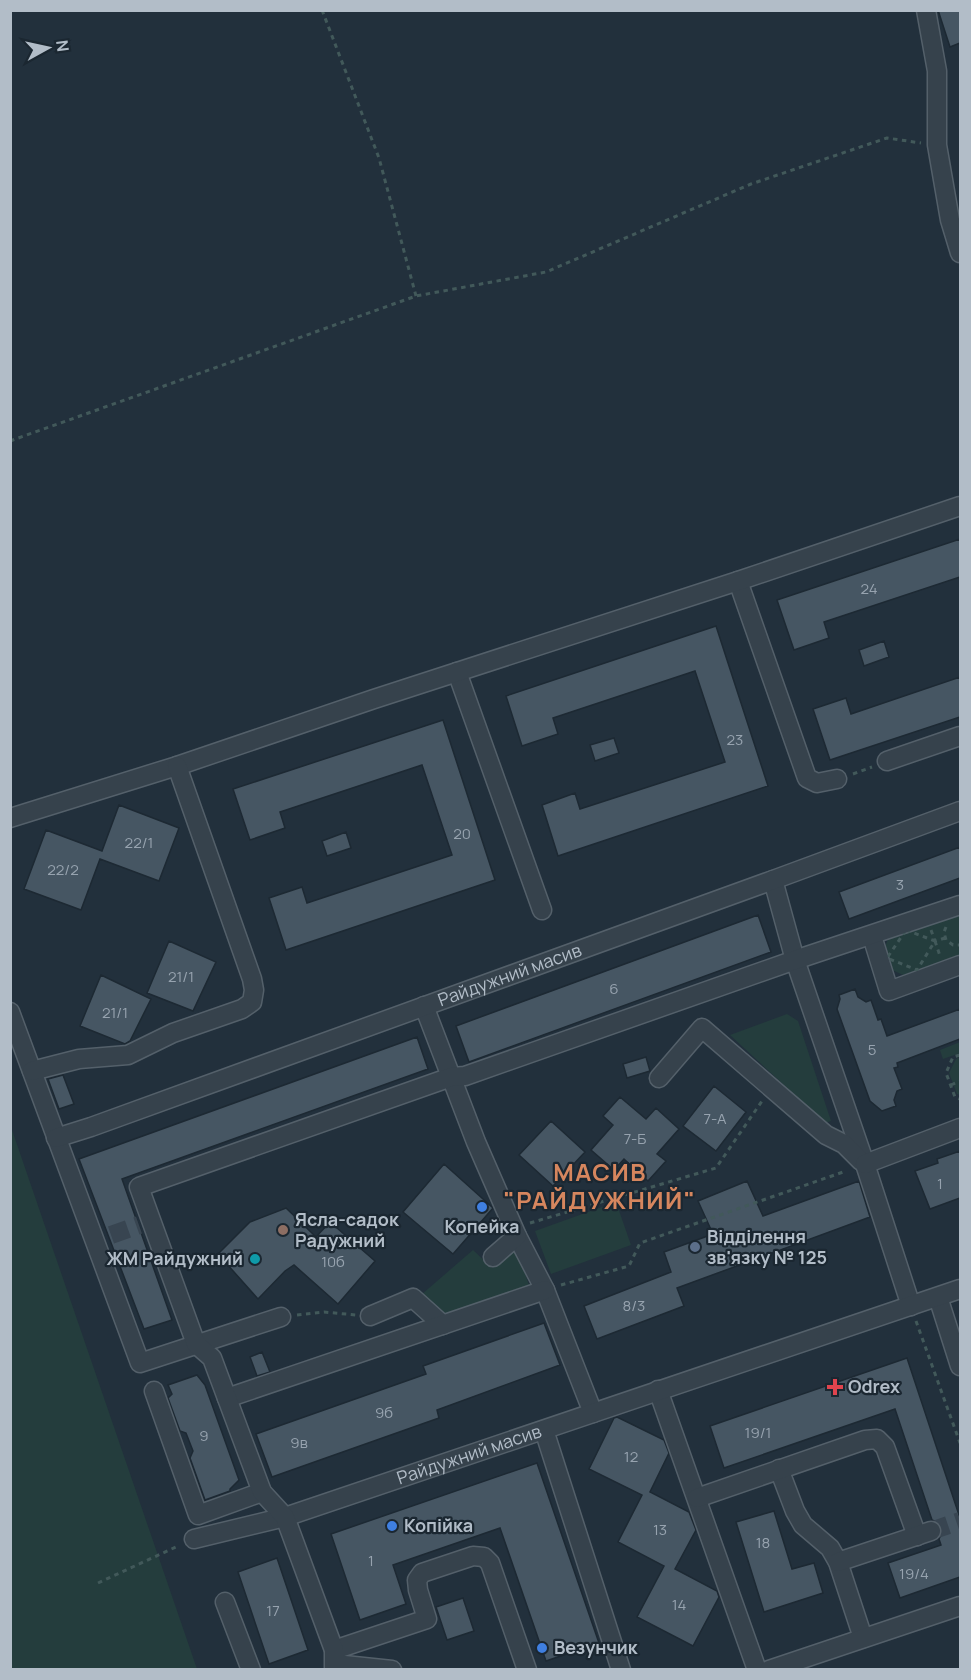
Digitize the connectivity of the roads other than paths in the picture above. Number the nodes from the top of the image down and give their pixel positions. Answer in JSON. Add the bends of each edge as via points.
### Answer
{"nodes":[{"id":1,"x":926,"y":10,"type":"edge"},
{"id":2,"x":960,"y":249,"type":"edge"},
{"id":3,"x":960,"y":506,"type":"edge"},
{"id":4,"x":738,"y":581,"type":"junction"},
{"id":5,"x":457,"y":672,"type":"junction"},
{"id":6,"x":960,"y":736,"type":"edge"},
{"id":7,"x":887,"y":761,"type":"road end"},
{"id":8,"x":177,"y":766,"type":"junction"},
{"id":9,"x":837,"y":779,"type":"road end"},
{"id":10,"x":960,"y":811,"type":"edge"},
{"id":11,"x":10,"y":818,"type":"edge"},
{"id":12,"x":773,"y":880,"type":"junction"},
{"id":13,"x":960,"y":905,"type":"edge"},
{"id":14,"x":542,"y":910,"type":"dead end"},
{"id":15,"x":878,"y":942,"type":"junction"},
{"id":16,"x":795,"y":960,"type":"junction"},
{"id":17,"x":960,"y":966,"type":"edge"},
{"id":18,"x":691,"y":997,"type":"junction"},
{"id":19,"x":424,"y":1006,"type":"junction"},
{"id":20,"x":10,"y":1012,"type":"edge"},
{"id":21,"x":702,"y":1028,"type":"junction"},
{"id":22,"x":32,"y":1071,"type":"junction"},
{"id":23,"x":451,"y":1077,"type":"junction"},
{"id":24,"x":659,"y":1078,"type":"dead end"},
{"id":25,"x":960,"y":1128,"type":"edge"},
{"id":26,"x":56,"y":1138,"type":"junction"},
{"id":27,"x":865,"y":1164,"type":"junction"},
{"id":28,"x":516,"y":1232,"type":"junction"},
{"id":29,"x":493,"y":1257,"type":"dead end"},
{"id":30,"x":960,"y":1289,"type":"edge"},
{"id":31,"x":545,"y":1290,"type":"junction"},
{"id":32,"x":938,"y":1297,"type":"junction"},
{"id":33,"x":911,"y":1306,"type":"junction"},
{"id":34,"x":369,"y":1316,"type":"road end"},
{"id":35,"x":281,"y":1317,"type":"road end"},
{"id":36,"x":443,"y":1325,"type":"junction"},
{"id":37,"x":196,"y":1344,"type":"junction"},
{"id":38,"x":960,"y":1366,"type":"edge"},
{"id":39,"x":658,"y":1390,"type":"junction"},
{"id":40,"x":154,"y":1391,"type":"dead end"},
{"id":41,"x":227,"y":1398,"type":"junction"},
{"id":42,"x":593,"y":1413,"type":"junction"},
{"id":43,"x":544,"y":1430,"type":"junction"},
{"id":44,"x":779,"y":1469,"type":"junction"},
{"id":45,"x":262,"y":1492,"type":"junction"},
{"id":46,"x":697,"y":1498,"type":"junction"},
{"id":47,"x":285,"y":1518,"type":"junction"},
{"id":48,"x":194,"y":1539,"type":"road end"},
{"id":49,"x":838,"y":1562,"type":"junction"},
{"id":50,"x":225,"y":1602,"type":"dead end"},
{"id":51,"x":960,"y":1606,"type":"edge"},
{"id":52,"x":863,"y":1638,"type":"junction"},
{"id":53,"x":334,"y":1661,"type":"edge"},
{"id":54,"x":251,"y":1670,"type":"edge"},
{"id":55,"x":392,"y":1670,"type":"edge"},
{"id":56,"x":527,"y":1670,"type":"edge"},
{"id":57,"x":621,"y":1670,"type":"edge"},
{"id":58,"x":757,"y":1670,"type":"edge"},
{"id":59,"x":769,"y":1670,"type":"edge"}],
"edges":[{"from":1,"to":2,"type":"street","via":[[937,71],[937,145],[950,220]]},
{"from":3,"to":4,"type":"street"},
{"from":4,"to":5,"type":"street"},
{"from":4,"to":9,"type":"street","via":[[807,778],[817,783]]},
{"from":5,"to":8,"type":"street"},
{"from":5,"to":14,"type":"street"},
{"from":6,"to":7,"type":"street"},
{"from":8,"to":11,"type":"street"},
{"from":8,"to":22,"type":"street","via":[[252,979],[252,1002],[128,1055],[79,1059]]},
{"from":10,"to":12,"type":"street","name":"Райдужний масив"},
{"from":12,"to":16,"type":"street"},
{"from":12,"to":19,"type":"street","name":"Райдужний масив"},
{"from":13,"to":15,"type":"street"},
{"from":15,"to":16,"type":"street"},
{"from":15,"to":17,"type":"street","via":[[889,991]]},
{"from":16,"to":18,"type":"street"},
{"from":16,"to":27,"type":"street"},
{"from":18,"to":21,"type":"street"},
{"from":18,"to":23,"type":"street","via":[[465,1076]]},
{"from":19,"to":23,"type":"street"},
{"from":19,"to":26,"type":"street","name":"Райдужний масив"},
{"from":20,"to":22,"type":"street"},
{"from":21,"to":24,"type":"street"},
{"from":21,"to":27,"type":"street"},
{"from":22,"to":26,"type":"street"},
{"from":23,"to":28,"type":"street"},
{"from":23,"to":37,"type":"street","via":[[139,1187],[145,1223]]},
{"from":25,"to":27,"type":"street"},
{"from":26,"to":37,"type":"street","via":[[103,1238],[140,1363]]},
{"from":27,"to":33,"type":"street"},
{"from":28,"to":29,"type":"street"},
{"from":28,"to":31,"type":"street"},
{"from":30,"to":32,"type":"street","name":"Райдужний масив"},
{"from":31,"to":36,"type":"street"},
{"from":31,"to":42,"type":"street"},
{"from":32,"to":33,"type":"street","name":"Райдужний масив"},
{"from":32,"to":38,"type":"street"},
{"from":33,"to":39,"type":"street","name":"Райдужний масив"},
{"from":34,"to":36,"type":"street","via":[[413,1298]]},
{"from":35,"to":37,"type":"street"},
{"from":36,"to":41,"type":"street"},
{"from":37,"to":41,"type":"street","via":[[212,1358]]},
{"from":39,"to":42,"type":"street","name":"Райдужний масив"},
{"from":39,"to":46,"type":"street"},
{"from":40,"to":45,"type":"street","via":[[198,1515]]},
{"from":41,"to":45,"type":"street"},
{"from":42,"to":43,"type":"street","name":"Райдужний масив"},
{"from":43,"to":47,"type":"street","name":"Райдужний масив"},
{"from":43,"to":57,"type":"street"},
{"from":44,"to":46,"type":"street"},
{"from":44,"to":49,"type":"street","via":[[803,1525],[830,1548]]},
{"from":44,"to":49,"type":"street","via":[[865,1440],[877,1439],[885,1447],[924,1533]]},
{"from":45,"to":47,"type":"street"},
{"from":46,"to":58,"type":"street"},
{"from":47,"to":48,"type":"street","name":"Райдужний масив"},
{"from":47,"to":53,"type":"street"},
{"from":49,"to":52,"type":"street"},
{"from":50,"to":54,"type":"street"},
{"from":51,"to":52,"type":"street"},
{"from":52,"to":59,"type":"street"},
{"from":53,"to":55,"type":"street"},
{"from":53,"to":56,"type":"street","via":[[427,1619],[417,1590],[422,1573],[473,1556],[484,1557],[490,1563]]}]}
